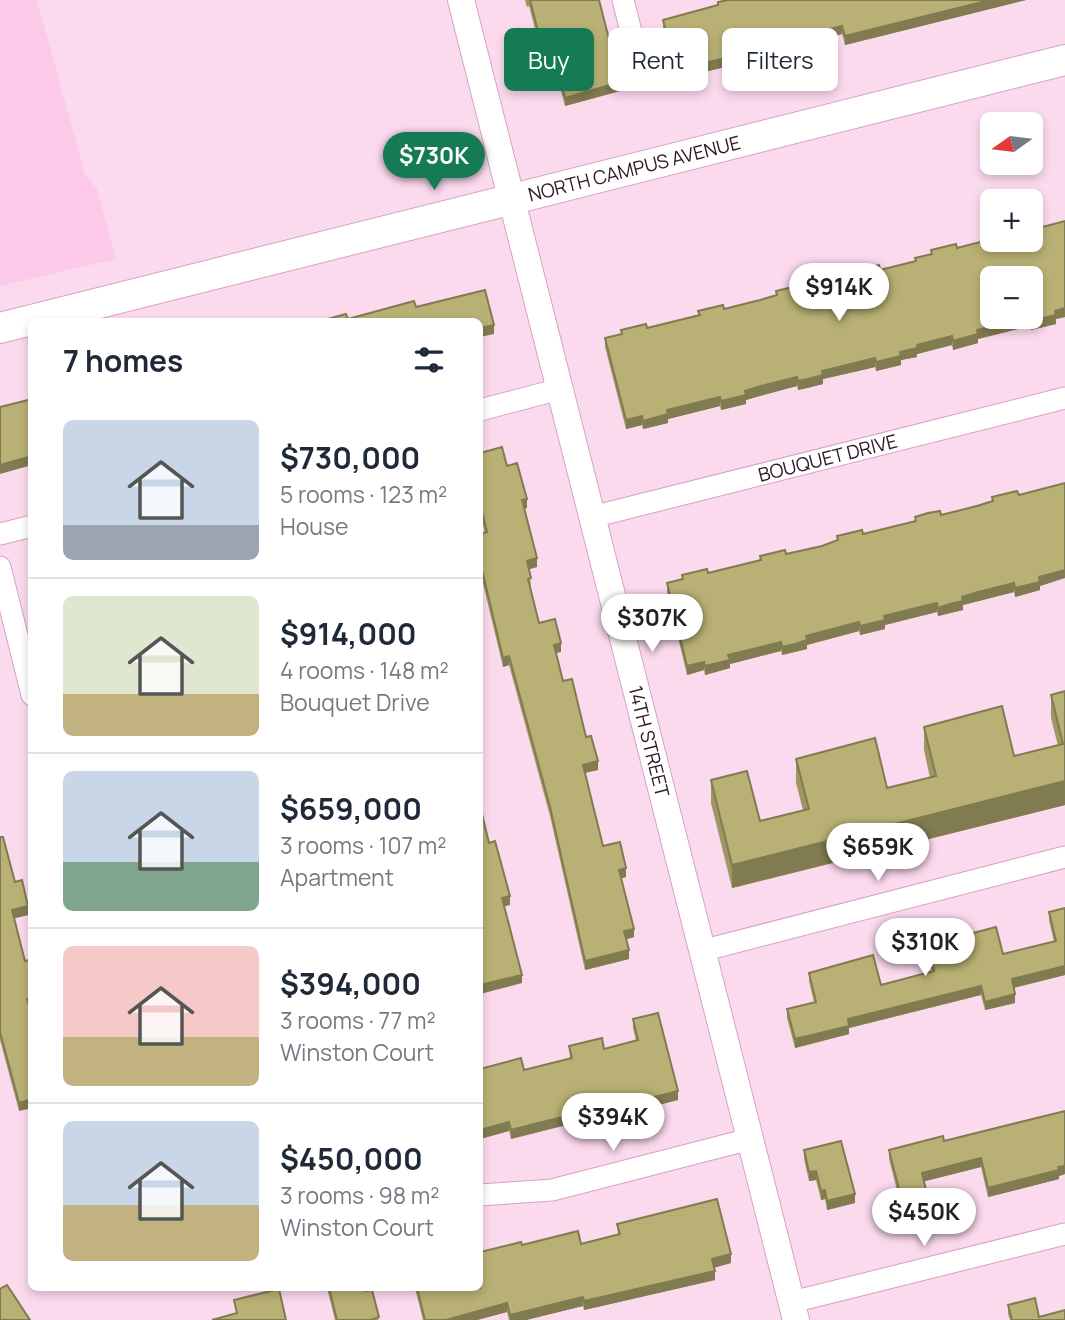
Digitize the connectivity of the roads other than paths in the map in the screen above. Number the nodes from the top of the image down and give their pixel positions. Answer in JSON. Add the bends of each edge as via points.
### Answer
{"nodes":[{"id":1,"x":461,"y":0,"type":"edge"},
{"id":2,"x":627,"y":1,"type":"edge"},
{"id":3,"x":632,"y":28,"type":"edge"},
{"id":4,"x":1065,"y":60,"type":"edge"},
{"id":5,"x":511,"y":199,"type":"junction"},
{"id":6,"x":40,"y":318,"type":"edge"},
{"id":7,"x":28,"y":321,"type":"edge"},
{"id":8,"x":0,"y":328,"type":"edge"},
{"id":9,"x":560,"y":389,"type":"junction"},
{"id":10,"x":1065,"y":398,"type":"edge"},
{"id":11,"x":483,"y":409,"type":"edge"},
{"id":12,"x":592,"y":517,"type":"junction"},
{"id":13,"x":28,"y":527,"type":"edge"},
{"id":14,"x":0,"y":534,"type":"edge"},
{"id":15,"x":0,"y":568,"type":"edge"},
{"id":16,"x":28,"y":679,"type":"edge"},
{"id":17,"x":1065,"y":857,"type":"edge"},
{"id":18,"x":701,"y":951,"type":"junction"},
{"id":19,"x":750,"y":1139,"type":"junction"},
{"id":20,"x":483,"y":1195,"type":"edge"},
{"id":21,"x":1065,"y":1234,"type":"edge"},
{"id":22,"x":794,"y":1311,"type":"edge"}],
"edges":[{"from":1,"to":5,"type":"street","name":"14TH STREET"},
{"from":2,"to":3,"type":"street"},
{"from":4,"to":5,"type":"main road","name":"NORTH CAMPUS AVENUE"},
{"from":5,"to":6,"type":"main road","name":"NORTH CAMPUS AVENUE"},
{"from":5,"to":9,"type":"street","name":"14TH STREET"},
{"from":7,"to":8,"type":"main road","name":"NORTH CAMPUS AVENUE"},
{"from":9,"to":11,"type":"street"},
{"from":9,"to":12,"type":"street","name":"14TH STREET"},
{"from":10,"to":12,"type":"street","name":"BOUQUET DRIVE"},
{"from":12,"to":18,"type":"street","name":"14TH STREET"},
{"from":13,"to":14,"type":"street"},
{"from":15,"to":16,"type":"street"},
{"from":17,"to":18,"type":"street"},
{"from":18,"to":19,"type":"street","name":"14TH STREET"},
{"from":19,"to":20,"type":"street","via":[[552,1190]]},
{"from":19,"to":22,"type":"street","name":"14TH STREET"},
{"from":21,"to":22,"type":"street"}]}
